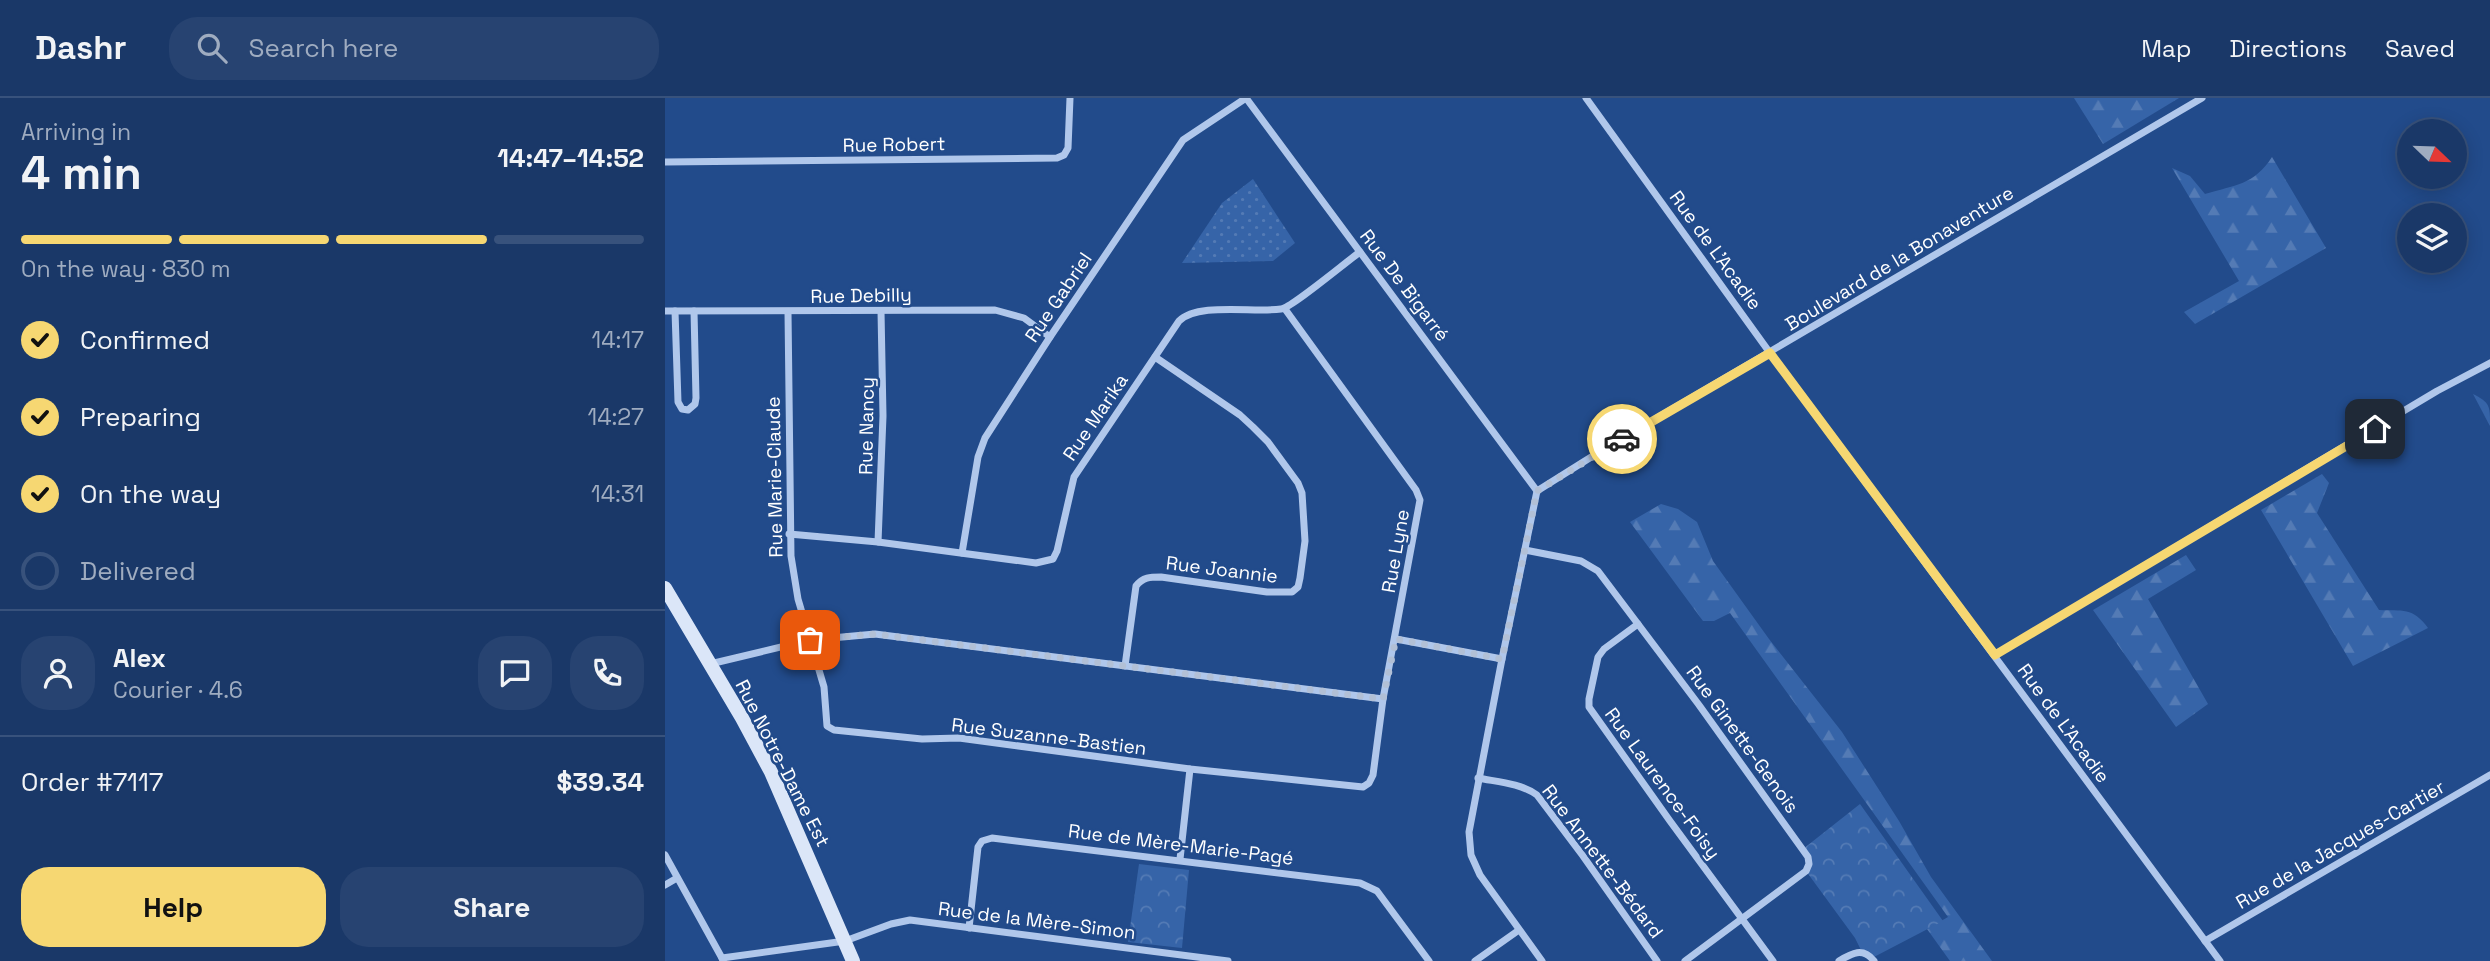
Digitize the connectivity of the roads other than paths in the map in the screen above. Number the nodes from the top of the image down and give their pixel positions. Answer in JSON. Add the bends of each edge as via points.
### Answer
{"nodes":[{"id":1,"x":1070,"y":98,"type":"edge"},
{"id":2,"x":1246,"y":98,"type":"edge"},
{"id":3,"x":1586,"y":98,"type":"edge"},
{"id":4,"x":2202,"y":98,"type":"edge"},
{"id":5,"x":665,"y":162,"type":"edge"},
{"id":6,"x":1360,"y":252,"type":"junction"},
{"id":7,"x":1285,"y":309,"type":"junction"},
{"id":8,"x":675,"y":311,"type":"junction"},
{"id":9,"x":694,"y":311,"type":"junction"},
{"id":10,"x":881,"y":311,"type":"junction"},
{"id":11,"x":665,"y":312,"type":"edge"},
{"id":12,"x":788,"y":312,"type":"junction"},
{"id":13,"x":1050,"y":337,"type":"junction"},
{"id":14,"x":1770,"y":353,"type":"junction"},
{"id":15,"x":1154,"y":357,"type":"junction"},
{"id":16,"x":2490,"y":363,"type":"edge"},
{"id":17,"x":1537,"y":491,"type":"junction"},
{"id":18,"x":789,"y":534,"type":"junction"},
{"id":19,"x":879,"y":542,"type":"junction"},
{"id":20,"x":1525,"y":550,"type":"junction"},
{"id":21,"x":962,"y":553,"type":"junction"},
{"id":22,"x":665,"y":588,"type":"edge"},
{"id":23,"x":1639,"y":624,"type":"junction"},
{"id":24,"x":1396,"y":639,"type":"junction"},
{"id":25,"x":810,"y":640,"type":"junction"},
{"id":26,"x":1995,"y":655,"type":"junction"},
{"id":27,"x":1502,"y":659,"type":"junction"},
{"id":28,"x":711,"y":664,"type":"junction"},
{"id":29,"x":1125,"y":666,"type":"junction"},
{"id":30,"x":1383,"y":699,"type":"junction"},
{"id":31,"x":1190,"y":769,"type":"junction"},
{"id":32,"x":2490,"y":775,"type":"edge"},
{"id":33,"x":1478,"y":778,"type":"junction"},
{"id":34,"x":1355,"y":787,"type":"joint"},
{"id":35,"x":665,"y":855,"type":"edge"},
{"id":36,"x":1180,"y":859,"type":"junction"},
{"id":37,"x":677,"y":878,"type":"junction"},
{"id":38,"x":665,"y":885,"type":"edge"},
{"id":39,"x":1742,"y":919,"type":"junction"},
{"id":40,"x":969,"y":928,"type":"junction"},
{"id":41,"x":1519,"y":930,"type":"junction"},
{"id":42,"x":845,"y":941,"type":"junction"},
{"id":43,"x":2206,"y":942,"type":"junction"},
{"id":44,"x":723,"y":959,"type":"edge"},
{"id":45,"x":853,"y":961,"type":"edge"},
{"id":46,"x":1228,"y":961,"type":"edge"},
{"id":47,"x":1429,"y":961,"type":"edge"},
{"id":48,"x":1475,"y":961,"type":"edge"},
{"id":49,"x":1542,"y":961,"type":"edge"},
{"id":50,"x":1657,"y":961,"type":"edge"},
{"id":51,"x":1685,"y":961,"type":"edge"},
{"id":52,"x":1773,"y":961,"type":"edge"},
{"id":53,"x":1839,"y":961,"type":"edge"},
{"id":54,"x":1874,"y":961,"type":"edge"},
{"id":55,"x":2220,"y":961,"type":"edge"}],
"edges":[{"from":1,"to":5,"type":"street","name":"Rue Robert","via":[[1068,148],[1056,158]]},
{"from":2,"to":6,"type":"street","name":"Rue De Bigarré"},
{"from":2,"to":13,"type":"street","name":"Rue Gabriel","via":[[1183,140]]},
{"from":3,"to":14,"type":"street","name":"Rue de L'Acadie"},
{"from":4,"to":14,"type":"street","name":"Boulevard de la Bonaventure"},
{"from":6,"to":7,"type":"street"},
{"from":6,"to":17,"type":"street","name":"Rue De Bigarré"},
{"from":7,"to":15,"type":"street","name":"Rue Marika","via":[[1191,313],[1179,321]]},
{"from":7,"to":24,"type":"street","name":"Rue Lyne","via":[[1420,500]]},
{"from":8,"to":9,"type":"street","name":"Rue Debilly"},
{"from":8,"to":9,"type":"street","via":[[678,402],[688,410],[696,398]]},
{"from":8,"to":11,"type":"street","name":"Rue Debilly"},
{"from":9,"to":12,"type":"street","name":"Rue Debilly"},
{"from":10,"to":12,"type":"street","name":"Rue Debilly"},
{"from":10,"to":13,"type":"street","name":"Rue Debilly","via":[[1004,311],[1024,318]]},
{"from":10,"to":19,"type":"street","name":"Rue Nancy"},
{"from":12,"to":18,"type":"street","name":"Rue Marie-Claude"},
{"from":13,"to":21,"type":"street","name":"Rue Gabriel","via":[[981,445]]},
{"from":14,"to":17,"type":"street","name":"Boulevard de la Bonaventure"},
{"from":14,"to":26,"type":"street","name":"Rue de L'Acadie"},
{"from":15,"to":21,"type":"street","name":"Rue Marika","via":[[1074,477],[1053,559],[1036,563]]},
{"from":15,"to":29,"type":"street","name":"Rue Joannie","via":[[1240,415],[1268,442],[1302,493],[1305,541],[1298,587],[1292,592],[1161,577],[1140,580]]},
{"from":16,"to":26,"type":"street"},
{"from":17,"to":20,"type":"street"},
{"from":18,"to":19,"type":"street","name":"Rue Marika"},
{"from":18,"to":25,"type":"street","name":"Rue Marie-Claude","via":[[793,579]]},
{"from":19,"to":21,"type":"street","name":"Rue Marika"},
{"from":20,"to":23,"type":"street","name":"Rue Ginette-Genois","via":[[1590,565]]},
{"from":20,"to":27,"type":"street"},
{"from":22,"to":28,"type":"street","name":"Rue Notre-Dame Est"},
{"from":23,"to":39,"type":"street","name":"Rue Laurence-Foisy","via":[[1598,657],[1589,707]]},
{"from":23,"to":39,"type":"street","name":"Rue Ginette-Genois","via":[[1808,856],[1806,871]]},
{"from":24,"to":27,"type":"street"},
{"from":24,"to":30,"type":"street","name":"Rue Lyne"},
{"from":25,"to":28,"type":"street"},
{"from":25,"to":29,"type":"street","via":[[875,634]]},
{"from":25,"to":31,"type":"street","name":"Rue Suzanne-Bastien","via":[[824,687],[825,720],[834,730],[959,738]]},
{"from":26,"to":43,"type":"street","name":"Rue de L'Acadie"},
{"from":27,"to":33,"type":"street"},
{"from":28,"to":42,"type":"street","name":"Rue Notre-Dame Est","via":[[771,772]]},
{"from":29,"to":30,"type":"street"},
{"from":30,"to":34,"type":"street","name":"Rue Lyne","via":[[1373,775],[1369,783]]},
{"from":31,"to":34,"type":"street","name":"Rue Suzanne-Bastien"},
{"from":31,"to":36,"type":"street"},
{"from":32,"to":43,"type":"street","name":"Rue de la Jacques-Cartier"},
{"from":33,"to":41,"type":"street","via":[[1469,832],[1471,855]]},
{"from":33,"to":50,"type":"street","name":"Rue Annette-Bédard","via":[[1537,794]]},
{"from":35,"to":37,"type":"street"},
{"from":36,"to":40,"type":"street","name":"Rue de Mère-Marie-Pagé","via":[[992,838],[982,841]]},
{"from":36,"to":47,"type":"street","name":"Rue de Mère-Marie-Pagé","via":[[1368,885]]},
{"from":37,"to":38,"type":"street"},
{"from":37,"to":44,"type":"street"},
{"from":39,"to":51,"type":"street","name":"Rue Ginette-Genois"},
{"from":39,"to":52,"type":"street","name":"Rue Laurence-Foisy"},
{"from":40,"to":42,"type":"street","name":"Rue de la Mère-Simon","via":[[900,921]]},
{"from":40,"to":46,"type":"street","name":"Rue de la Mère-Simon"},
{"from":41,"to":48,"type":"street"},
{"from":41,"to":49,"type":"street"},
{"from":42,"to":44,"type":"street","name":"Rue de la Mère-Simon"},
{"from":42,"to":45,"type":"street","name":"Rue Notre-Dame Est"},
{"from":43,"to":55,"type":"street","name":"Rue de L'Acadie"},
{"from":53,"to":54,"type":"street","via":[[1856,952],[1868,954]]}]}
